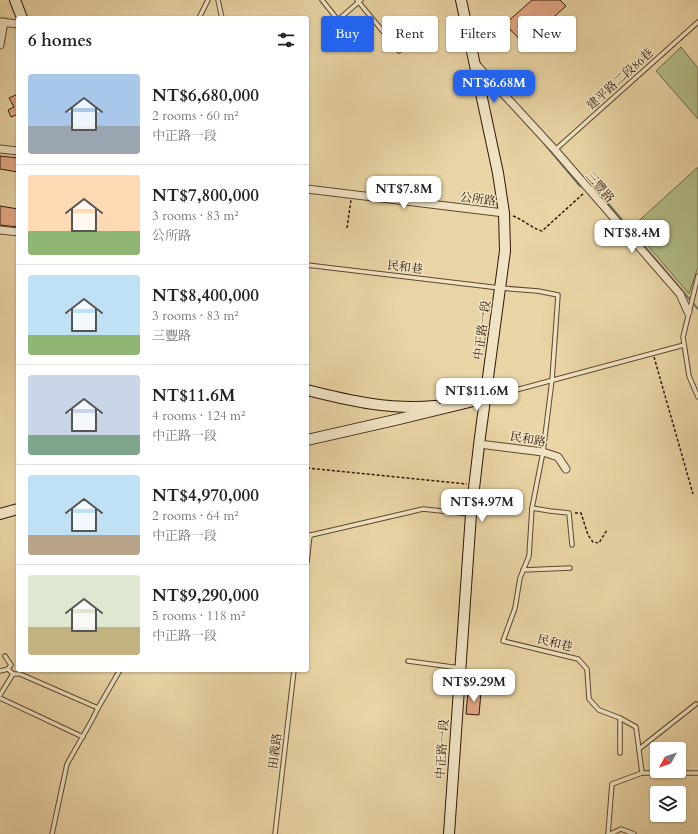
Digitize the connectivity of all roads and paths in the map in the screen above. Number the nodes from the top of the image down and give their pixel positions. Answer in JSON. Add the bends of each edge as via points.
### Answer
{"nodes":[{"id":1,"x":15,"y":0,"type":"edge"},
{"id":2,"x":208,"y":0,"type":"edge"},
{"id":3,"x":218,"y":0,"type":"edge"},
{"id":4,"x":322,"y":0,"type":"edge"},
{"id":5,"x":461,"y":0,"type":"edge"},
{"id":6,"x":359,"y":1,"type":"edge"},
{"id":7,"x":21,"y":16,"type":"edge"},
{"id":8,"x":199,"y":16,"type":"edge"},
{"id":9,"x":222,"y":16,"type":"edge"},
{"id":10,"x":2,"y":22,"type":"edge"},
{"id":11,"x":698,"y":22,"type":"edge"},
{"id":12,"x":16,"y":24,"type":"edge"},
{"id":13,"x":382,"y":30,"type":"edge"},
{"id":14,"x":0,"y":44,"type":"edge"},
{"id":15,"x":474,"y":61,"type":"junction"},
{"id":16,"x":0,"y":149,"type":"edge"},
{"id":17,"x":555,"y":150,"type":"junction"},
{"id":18,"x":16,"y":151,"type":"edge"},
{"id":19,"x":586,"y":188,"type":"junction"},
{"id":20,"x":309,"y":189,"type":"edge"},
{"id":21,"x":352,"y":194,"type":"junction"},
{"id":22,"x":504,"y":213,"type":"junction"},
{"id":23,"x":347,"y":228,"type":"dead end"},
{"id":24,"x":0,"y":230,"type":"edge"},
{"id":25,"x":16,"y":232,"type":"edge"},
{"id":26,"x":309,"y":265,"type":"edge"},
{"id":27,"x":698,"y":276,"type":"edge"},
{"id":28,"x":500,"y":288,"type":"junction"},
{"id":29,"x":688,"y":312,"type":"junction"},
{"id":30,"x":684,"y":344,"type":"junction"},
{"id":31,"x":653,"y":352,"type":"junction"},
{"id":32,"x":552,"y":380,"type":"junction"},
{"id":33,"x":309,"y":390,"type":"edge"},
{"id":34,"x":698,"y":397,"type":"edge"},
{"id":35,"x":486,"y":398,"type":"junction"},
{"id":36,"x":463,"y":404,"type":"junction"},
{"id":37,"x":393,"y":407,"type":"junction"},
{"id":38,"x":395,"y":420,"type":"junction"},
{"id":39,"x":309,"y":440,"type":"edge"},
{"id":40,"x":479,"y":444,"type":"junction"},
{"id":41,"x":543,"y":452,"type":"junction"},
{"id":42,"x":309,"y":468,"type":"edge"},
{"id":43,"x":566,"y":469,"type":"dead end"},
{"id":44,"x":475,"y":485,"type":"junction"},
{"id":45,"x":693,"y":494,"type":"dead end"},
{"id":46,"x":532,"y":508,"type":"junction"},
{"id":47,"x":16,"y":510,"type":"edge"},
{"id":48,"x":569,"y":512,"type":"junction"},
{"id":49,"x":0,"y":514,"type":"edge"},
{"id":50,"x":472,"y":514,"type":"junction"},
{"id":51,"x":607,"y":530,"type":"dead end"},
{"id":52,"x":309,"y":535,"type":"edge"},
{"id":53,"x":572,"y":546,"type":"dead end"},
{"id":54,"x":570,"y":568,"type":"dead end"},
{"id":55,"x":523,"y":570,"type":"junction"},
{"id":56,"x":5,"y":656,"type":"dead end"},
{"id":57,"x":408,"y":661,"type":"dead end"},
{"id":58,"x":461,"y":668,"type":"junction"},
{"id":59,"x":8,"y":669,"type":"junction"},
{"id":60,"x":0,"y":671,"type":"edge"},
{"id":61,"x":119,"y":672,"type":"edge"},
{"id":62,"x":294,"y":672,"type":"edge"},
{"id":63,"x":13,"y":674,"type":"junction"},
{"id":64,"x":0,"y":695,"type":"edge"},
{"id":65,"x":0,"y":698,"type":"edge"},
{"id":66,"x":696,"y":704,"type":"dead end"},
{"id":67,"x":98,"y":708,"type":"junction"},
{"id":68,"x":620,"y":718,"type":"junction"},
{"id":69,"x":82,"y":737,"type":"junction"},
{"id":70,"x":639,"y":749,"type":"junction"},
{"id":71,"x":620,"y":754,"type":"dead end"},
{"id":72,"x":698,"y":772,"type":"edge"},
{"id":73,"x":642,"y":774,"type":"junction"},
{"id":74,"x":52,"y":834,"type":"edge"},
{"id":75,"x":275,"y":834,"type":"edge"},
{"id":76,"x":449,"y":834,"type":"edge"},
{"id":77,"x":609,"y":834,"type":"edge"},
{"id":78,"x":634,"y":834,"type":"edge"}],
"edges":[{"from":1,"to":7,"type":"street"},
{"from":2,"to":8,"type":"lane"},
{"from":3,"to":9,"type":"lane"},
{"from":4,"to":6,"type":"lane","via":[[338,20]]},
{"from":5,"to":15,"type":"street","name":"中正路一段"},
{"from":6,"to":13,"type":"lane"},
{"from":10,"to":12,"type":"street"},
{"from":10,"to":14,"type":"street"},
{"from":11,"to":17,"type":"lane","name":"建平路二段86巷"},
{"from":15,"to":17,"type":"street","name":"三豐路"},
{"from":15,"to":22,"type":"street","name":"中正路一段"},
{"from":16,"to":18,"type":"street"},
{"from":17,"to":19,"type":"street","name":"三豐路"},
{"from":19,"to":22,"type":"path","via":[[542,231]]},
{"from":19,"to":29,"type":"street","name":"三豐路","via":[[680,294]]},
{"from":20,"to":21,"type":"street","name":"公所路"},
{"from":21,"to":22,"type":"street","name":"公所路"},
{"from":21,"to":23,"type":"path"},
{"from":22,"to":28,"type":"street","name":"中正路一段","via":[[505,251]]},
{"from":24,"to":25,"type":"street"},
{"from":26,"to":28,"type":"lane","name":"民和巷"},
{"from":27,"to":29,"type":"lane"},
{"from":28,"to":32,"type":"lane","name":"民和巷","via":[[558,295]]},
{"from":28,"to":35,"type":"street","name":"中正路一段"},
{"from":29,"to":30,"type":"lane"},
{"from":30,"to":31,"type":"lane"},
{"from":30,"to":34,"type":"lane","via":[[689,376]]},
{"from":31,"to":32,"type":"lane"},
{"from":31,"to":45,"type":"path"},
{"from":32,"to":35,"type":"lane"},
{"from":32,"to":41,"type":"lane","name":"民和巷"},
{"from":33,"to":37,"type":"street","via":[[353,402]]},
{"from":35,"to":36,"type":"street"},
{"from":35,"to":40,"type":"street","name":"中正路一段"},
{"from":36,"to":37,"type":"street"},
{"from":36,"to":38,"type":"street"},
{"from":37,"to":38,"type":"street","via":[[398,416]]},
{"from":38,"to":39,"type":"street"},
{"from":40,"to":41,"type":"street","name":"民和路"},
{"from":40,"to":44,"type":"street","name":"中正路一段"},
{"from":41,"to":43,"type":"street","name":"民和路","via":[[558,457]]},
{"from":41,"to":46,"type":"lane","name":"民和巷"},
{"from":42,"to":44,"type":"path"},
{"from":44,"to":50,"type":"street","name":"中正路一段"},
{"from":46,"to":48,"type":"lane"},
{"from":46,"to":55,"type":"lane","name":"民和巷","via":[[529,556]]},
{"from":47,"to":49,"type":"street"},
{"from":48,"to":51,"type":"path","via":[[581,513],[593,542],[599,544]]},
{"from":48,"to":53,"type":"lane"},
{"from":50,"to":52,"type":"lane","via":[[423,509]]},
{"from":50,"to":58,"type":"street","name":"中正路一段"},
{"from":54,"to":55,"type":"lane"},
{"from":55,"to":68,"type":"lane","name":"民和巷","via":[[515,608],[503,641],[578,659],[587,669],[589,699],[599,710]]},
{"from":56,"to":59,"type":"lane","via":[[11,665]]},
{"from":57,"to":58,"type":"lane"},
{"from":58,"to":76,"type":"street","name":"中正路一段"},
{"from":59,"to":60,"type":"lane"},
{"from":59,"to":63,"type":"lane"},
{"from":61,"to":67,"type":"lane"},
{"from":62,"to":75,"type":"lane","name":"田義路"},
{"from":63,"to":64,"type":"lane"},
{"from":63,"to":67,"type":"lane","via":[[20,674]]},
{"from":65,"to":69,"type":"lane"},
{"from":66,"to":70,"type":"lane"},
{"from":67,"to":69,"type":"lane"},
{"from":68,"to":70,"type":"lane","name":"民和巷","via":[[636,727]]},
{"from":68,"to":71,"type":"lane"},
{"from":69,"to":74,"type":"lane","via":[[67,764]]},
{"from":70,"to":73,"type":"lane","name":"民和巷"},
{"from":72,"to":73,"type":"lane"},
{"from":73,"to":77,"type":"lane","via":[[612,784]]},
{"from":77,"to":78,"type":"lane","via":[[621,829]]}]}
